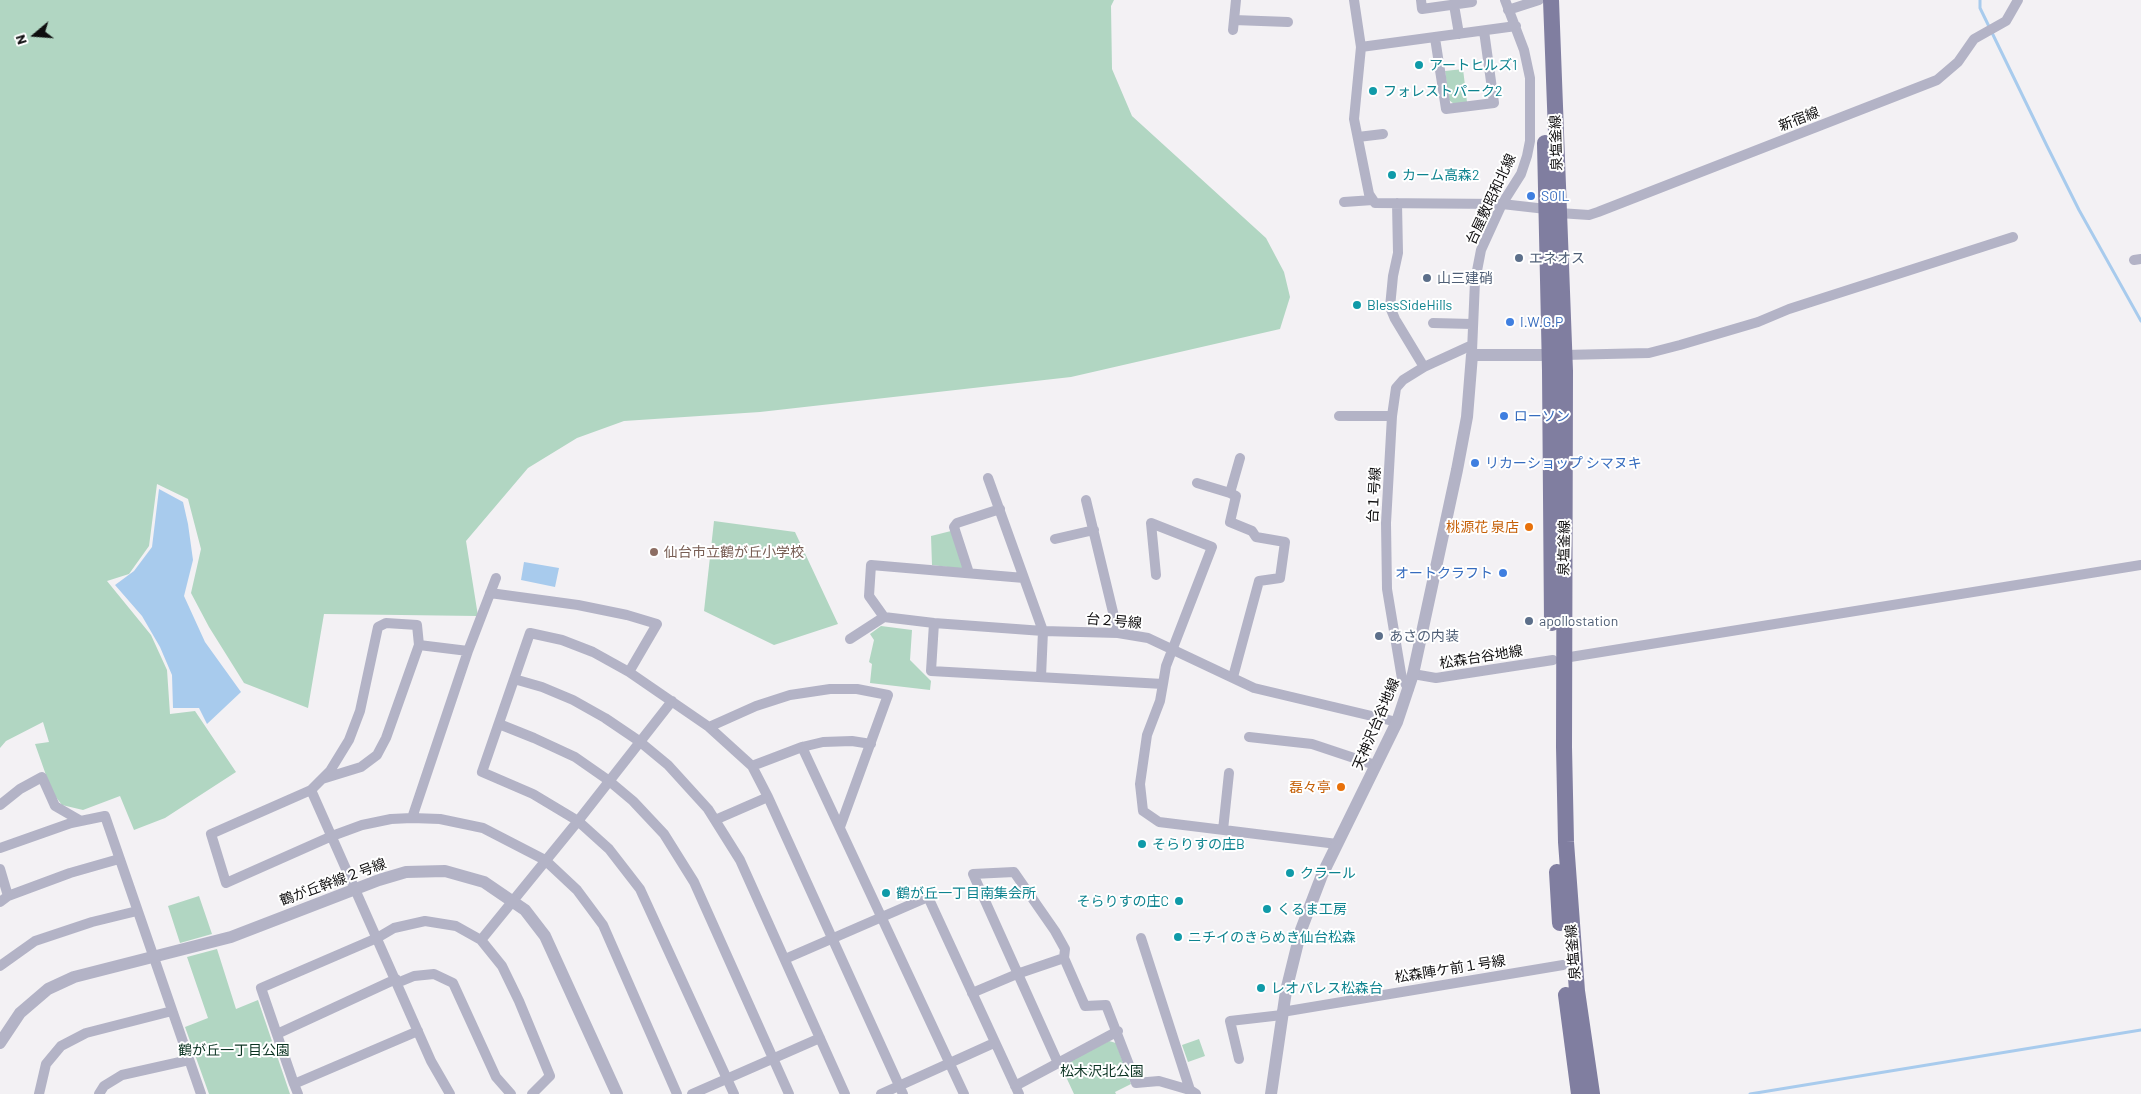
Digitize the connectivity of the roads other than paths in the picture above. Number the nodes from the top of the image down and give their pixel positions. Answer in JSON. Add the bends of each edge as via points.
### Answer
{"nodes":[{"id":1,"x":1236,"y":0,"type":"edge"},
{"id":2,"x":1354,"y":0,"type":"edge"},
{"id":3,"x":1421,"y":0,"type":"edge"},
{"id":4,"x":1471,"y":0,"type":"edge"},
{"id":5,"x":1539,"y":0,"type":"edge"},
{"id":6,"x":1551,"y":0,"type":"edge"},
{"id":7,"x":2018,"y":0,"type":"edge"},
{"id":8,"x":1454,"y":5,"type":"junction"},
{"id":9,"x":1506,"y":5,"type":"edge"},
{"id":10,"x":1288,"y":22,"type":"dead end"},
{"id":11,"x":1516,"y":26,"type":"junction"},
{"id":12,"x":1484,"y":31,"type":"junction"},
{"id":13,"x":1459,"y":34,"type":"junction"},
{"id":14,"x":1435,"y":38,"type":"junction"},
{"id":15,"x":1361,"y":47,"type":"junction"},
{"id":16,"x":1383,"y":134,"type":"dead end"},
{"id":17,"x":1358,"y":137,"type":"junction"},
{"id":18,"x":1373,"y":200,"type":"junction"},
{"id":19,"x":1344,"y":202,"type":"dead end"},
{"id":20,"x":1397,"y":202,"type":"junction"},
{"id":21,"x":1502,"y":204,"type":"junction"},
{"id":22,"x":1552,"y":211,"type":"junction"},
{"id":23,"x":2013,"y":237,"type":"dead end"},
{"id":24,"x":1433,"y":323,"type":"dead end"},
{"id":25,"x":1472,"y":324,"type":"junction"},
{"id":26,"x":1472,"y":350,"type":"junction"},
{"id":27,"x":1557,"y":355,"type":"junction"},
{"id":28,"x":1424,"y":368,"type":"junction"},
{"id":29,"x":1339,"y":416,"type":"dead end"},
{"id":30,"x":1392,"y":416,"type":"junction"},
{"id":31,"x":1240,"y":458,"type":"dead end"},
{"id":32,"x":988,"y":478,"type":"dead end"},
{"id":33,"x":1197,"y":484,"type":"dead end"},
{"id":34,"x":1230,"y":493,"type":"junction"},
{"id":35,"x":1086,"y":500,"type":"dead end"},
{"id":36,"x":1000,"y":509,"type":"junction"},
{"id":37,"x":1094,"y":530,"type":"junction"},
{"id":38,"x":1055,"y":539,"type":"dead end"},
{"id":39,"x":2141,"y":566,"type":"edge"},
{"id":40,"x":969,"y":573,"type":"junction"},
{"id":41,"x":1156,"y":575,"type":"dead end"},
{"id":42,"x":496,"y":578,"type":"dead end"},
{"id":43,"x":1024,"y":578,"type":"junction"},
{"id":44,"x":490,"y":593,"type":"junction"},
{"id":45,"x":884,"y":617,"type":"junction"},
{"id":46,"x":934,"y":623,"type":"junction"},
{"id":47,"x":1044,"y":631,"type":"junction"},
{"id":48,"x":1118,"y":633,"type":"junction"},
{"id":49,"x":850,"y":639,"type":"dead end"},
{"id":50,"x":419,"y":645,"type":"junction"},
{"id":51,"x":468,"y":651,"type":"junction"},
{"id":52,"x":1173,"y":651,"type":"junction"},
{"id":53,"x":1558,"y":659,"type":"junction"},
{"id":54,"x":629,"y":672,"type":"junction"},
{"id":55,"x":1413,"y":674,"type":"junction"},
{"id":56,"x":1041,"y":677,"type":"junction"},
{"id":57,"x":1233,"y":678,"type":"junction"},
{"id":58,"x":514,"y":679,"type":"junction"},
{"id":59,"x":1163,"y":684,"type":"junction"},
{"id":60,"x":1409,"y":689,"type":"junction"},
{"id":61,"x":672,"y":701,"type":"junction"},
{"id":62,"x":1396,"y":722,"type":"junction"},
{"id":63,"x":498,"y":724,"type":"junction"},
{"id":64,"x":709,"y":727,"type":"junction"},
{"id":65,"x":1249,"y":737,"type":"dead end"},
{"id":66,"x":639,"y":741,"type":"junction"},
{"id":67,"x":871,"y":744,"type":"junction"},
{"id":68,"x":802,"y":747,"type":"junction"},
{"id":69,"x":752,"y":766,"type":"junction"},
{"id":70,"x":1375,"y":766,"type":"junction"},
{"id":71,"x":1229,"y":773,"type":"dead end"},
{"id":72,"x":322,"y":779,"type":"junction"},
{"id":73,"x":608,"y":780,"type":"junction"},
{"id":74,"x":311,"y":790,"type":"junction"},
{"id":75,"x":768,"y":797,"type":"junction"},
{"id":76,"x":0,"y":805,"type":"edge"},
{"id":77,"x":412,"y":818,"type":"junction"},
{"id":78,"x":715,"y":820,"type":"junction"},
{"id":79,"x":81,"y":821,"type":"junction"},
{"id":80,"x":578,"y":821,"type":"junction"},
{"id":81,"x":840,"y":827,"type":"junction"},
{"id":82,"x":1223,"y":830,"type":"junction"},
{"id":83,"x":332,"y":836,"type":"junction"},
{"id":84,"x":1337,"y":844,"type":"junction"},
{"id":85,"x":0,"y":848,"type":"edge"},
{"id":86,"x":119,"y":859,"type":"junction"},
{"id":87,"x":545,"y":860,"type":"junction"},
{"id":88,"x":0,"y":869,"type":"edge"},
{"id":89,"x":355,"y":889,"type":"junction"},
{"id":90,"x":4,"y":899,"type":"edge"},
{"id":91,"x":512,"y":900,"type":"junction"},
{"id":92,"x":137,"y":911,"type":"junction"},
{"id":93,"x":880,"y":917,"type":"junction"},
{"id":94,"x":377,"y":938,"type":"junction"},
{"id":95,"x":832,"y":938,"type":"junction"},
{"id":96,"x":1141,"y":938,"type":"dead end"},
{"id":97,"x":481,"y":940,"type":"junction"},
{"id":98,"x":154,"y":956,"type":"junction"},
{"id":99,"x":1064,"y":958,"type":"junction"},
{"id":100,"x":785,"y":959,"type":"junction"},
{"id":101,"x":1563,"y":965,"type":"junction"},
{"id":102,"x":0,"y":966,"type":"edge"},
{"id":103,"x":1018,"y":974,"type":"junction"},
{"id":104,"x":396,"y":981,"type":"junction"},
{"id":105,"x":972,"y":993,"type":"junction"},
{"id":106,"x":172,"y":1011,"type":"junction"},
{"id":107,"x":1282,"y":1014,"type":"junction"},
{"id":108,"x":418,"y":1031,"type":"junction"},
{"id":109,"x":1118,"y":1031,"type":"junction"},
{"id":110,"x":277,"y":1034,"type":"junction"},
{"id":111,"x":820,"y":1038,"type":"junction"},
{"id":112,"x":1,"y":1040,"type":"edge"},
{"id":113,"x":994,"y":1042,"type":"junction"},
{"id":114,"x":1239,"y":1059,"type":"dead end"},
{"id":115,"x":189,"y":1060,"type":"junction"},
{"id":116,"x":774,"y":1060,"type":"junction"},
{"id":117,"x":949,"y":1063,"type":"junction"},
{"id":118,"x":1058,"y":1063,"type":"junction"},
{"id":119,"x":728,"y":1080,"type":"junction"},
{"id":120,"x":296,"y":1089,"type":"edge"},
{"id":121,"x":901,"y":1090,"type":"edge"},
{"id":122,"x":1017,"y":1090,"type":"edge"},
{"id":123,"x":1188,"y":1092,"type":"edge"},
{"id":124,"x":39,"y":1094,"type":"edge"},
{"id":125,"x":99,"y":1094,"type":"edge"},
{"id":126,"x":201,"y":1094,"type":"edge"},
{"id":127,"x":448,"y":1094,"type":"edge"},
{"id":128,"x":511,"y":1094,"type":"edge"},
{"id":129,"x":532,"y":1094,"type":"edge"},
{"id":130,"x":617,"y":1094,"type":"edge"},
{"id":131,"x":677,"y":1094,"type":"edge"},
{"id":132,"x":692,"y":1094,"type":"edge"},
{"id":133,"x":734,"y":1094,"type":"edge"},
{"id":134,"x":789,"y":1094,"type":"edge"},
{"id":135,"x":845,"y":1094,"type":"edge"},
{"id":136,"x":882,"y":1094,"type":"edge"},
{"id":137,"x":964,"y":1094,"type":"edge"},
{"id":138,"x":1270,"y":1094,"type":"edge"},
{"id":139,"x":1579,"y":1094,"type":"edge"},
{"id":140,"x":1592,"y":1094,"type":"edge"}],
"edges":[{"from":1,"to":10,"type":"street","via":[[1233,25]]},
{"from":2,"to":15,"type":"street"},
{"from":3,"to":8,"type":"street","via":[[1422,9]]},
{"from":4,"to":8,"type":"street"},
{"from":5,"to":9,"type":"street"},
{"from":5,"to":22,"type":"main road","name":"泉塩釜線"},
{"from":6,"to":22,"type":"main road","name":"泉塩釜線"},
{"from":7,"to":22,"type":"street","name":"新宿線","via":[[2006,21],[1974,39],[1947,73],[1921,87],[1598,212],[1589,215]]},
{"from":8,"to":13,"type":"street"},
{"from":9,"to":11,"type":"street","name":"台屋敷昭和北線"},
{"from":11,"to":12,"type":"street"},
{"from":11,"to":21,"type":"street","name":"台屋敷昭和北線","via":[[1530,78],[1530,141],[1521,174]]},
{"from":12,"to":13,"type":"street"},
{"from":12,"to":14,"type":"street","via":[[1494,103],[1446,109]]},
{"from":13,"to":14,"type":"street"},
{"from":14,"to":15,"type":"street"},
{"from":15,"to":17,"type":"street","via":[[1354,119]]},
{"from":16,"to":17,"type":"street"},
{"from":17,"to":18,"type":"street","via":[[1369,194]]},
{"from":18,"to":19,"type":"street","name":"新宿線"},
{"from":18,"to":20,"type":"street","name":"新宿線","via":[[1375,203]]},
{"from":20,"to":21,"type":"street","name":"新宿線"},
{"from":20,"to":28,"type":"street","via":[[1398,253],[1390,307]]},
{"from":21,"to":22,"type":"street","name":"新宿線"},
{"from":21,"to":25,"type":"street","name":"台屋敷昭和北線","via":[[1481,250]]},
{"from":22,"to":27,"type":"main road","name":"泉塩釜線"},
{"from":23,"to":27,"type":"street","via":[[1680,345],[1639,354]]},
{"from":24,"to":25,"type":"street"},
{"from":25,"to":26,"type":"street","name":"台屋敷昭和北線"},
{"from":26,"to":27,"type":"street"},
{"from":26,"to":28,"type":"street","name":"台１号線"},
{"from":26,"to":55,"type":"street","name":"天神沢台谷地線","via":[[1467,417]]},
{"from":27,"to":53,"type":"main road","name":"泉塩釜線"},
{"from":28,"to":30,"type":"street","name":"台１号線","via":[[1396,388]]},
{"from":29,"to":30,"type":"street"},
{"from":30,"to":60,"type":"street","name":"台１号線","via":[[1386,523],[1387,590],[1402,679]]},
{"from":31,"to":34,"type":"street"},
{"from":32,"to":36,"type":"street"},
{"from":33,"to":34,"type":"street"},
{"from":34,"to":57,"type":"street","via":[[1236,496],[1230,522],[1252,531],[1256,537],[1284,542],[1280,578],[1258,581]]},
{"from":35,"to":37,"type":"street"},
{"from":36,"to":40,"type":"street","via":[[957,523],[954,527]]},
{"from":36,"to":43,"type":"street"},
{"from":37,"to":38,"type":"street"},
{"from":37,"to":48,"type":"street"},
{"from":39,"to":53,"type":"street","name":"松森台谷地線"},
{"from":40,"to":43,"type":"street"},
{"from":40,"to":45,"type":"street","via":[[871,565],[869,596]]},
{"from":41,"to":52,"type":"street","via":[[1151,524],[1212,547]]},
{"from":42,"to":44,"type":"street"},
{"from":43,"to":47,"type":"street"},
{"from":44,"to":51,"type":"street"},
{"from":44,"to":54,"type":"street","via":[[578,605],[658,624]]},
{"from":45,"to":46,"type":"street","name":"台２号線"},
{"from":45,"to":49,"type":"street"},
{"from":46,"to":47,"type":"street","name":"台２号線"},
{"from":46,"to":56,"type":"street","via":[[931,671]]},
{"from":47,"to":48,"type":"street","name":"台２号線"},
{"from":47,"to":56,"type":"street"},
{"from":48,"to":52,"type":"street","name":"台２号線","via":[[1148,638]]},
{"from":50,"to":51,"type":"street"},
{"from":50,"to":72,"type":"street","via":[[386,738],[377,754],[361,767]]},
{"from":50,"to":72,"type":"street","via":[[417,624],[386,623],[378,627],[360,711],[349,740]]},
{"from":51,"to":77,"type":"street"},
{"from":52,"to":57,"type":"street","name":"台２号線"},
{"from":52,"to":59,"type":"street"},
{"from":53,"to":55,"type":"street","name":"松森台谷地線","via":[[1436,678]]},
{"from":53,"to":101,"type":"main road","name":"泉塩釜線","via":[[1553,774]]},
{"from":53,"to":140,"type":"main road","name":"泉塩釜線","via":[[1570,916]]},
{"from":54,"to":58,"type":"street","via":[[593,652],[562,640],[530,633]]},
{"from":54,"to":61,"type":"street"},
{"from":55,"to":60,"type":"street","name":"天神沢台谷地線"},
{"from":56,"to":59,"type":"street"},
{"from":57,"to":62,"type":"street","name":"台２号線","via":[[1254,688]]},
{"from":58,"to":63,"type":"street"},
{"from":58,"to":66,"type":"street","via":[[573,700]]},
{"from":59,"to":82,"type":"street","via":[[1147,735],[1140,784],[1143,811],[1159,822]]},
{"from":60,"to":62,"type":"street","name":"天神沢台谷地線"},
{"from":61,"to":64,"type":"street"},
{"from":61,"to":66,"type":"street"},
{"from":62,"to":70,"type":"street","name":"天神沢台谷地線"},
{"from":63,"to":73,"type":"street","via":[[575,758]]},
{"from":63,"to":80,"type":"street","via":[[482,772],[534,794]]},
{"from":64,"to":67,"type":"street","via":[[790,695],[857,689],[888,695]]},
{"from":64,"to":69,"type":"street"},
{"from":65,"to":70,"type":"street","via":[[1312,744]]},
{"from":66,"to":73,"type":"street"},
{"from":66,"to":78,"type":"street","via":[[668,765]]},
{"from":67,"to":68,"type":"street","via":[[823,742]]},
{"from":67,"to":81,"type":"street"},
{"from":68,"to":69,"type":"street"},
{"from":68,"to":81,"type":"street"},
{"from":69,"to":75,"type":"street"},
{"from":70,"to":84,"type":"street","name":"天神沢台谷地線"},
{"from":71,"to":82,"type":"street"},
{"from":72,"to":74,"type":"street"},
{"from":73,"to":80,"type":"street"},
{"from":73,"to":116,"type":"street","via":[[664,834],[694,882]]},
{"from":74,"to":83,"type":"street"},
{"from":74,"to":83,"type":"street","via":[[211,834],[226,883]]},
{"from":75,"to":78,"type":"street"},
{"from":75,"to":95,"type":"street"},
{"from":76,"to":79,"type":"street","via":[[20,788],[42,778],[55,806]]},
{"from":77,"to":83,"type":"street","via":[[362,825]]},
{"from":77,"to":87,"type":"street","via":[[440,819],[483,828]]},
{"from":78,"to":100,"type":"street","via":[[740,860]]},
{"from":79,"to":85,"type":"street"},
{"from":79,"to":86,"type":"street","via":[[104,816]]},
{"from":80,"to":87,"type":"street"},
{"from":80,"to":119,"type":"street","via":[[609,849],[640,889]]},
{"from":81,"to":93,"type":"street"},
{"from":82,"to":84,"type":"street"},
{"from":83,"to":89,"type":"street"},
{"from":84,"to":107,"type":"street","name":"天神沢台谷地線","via":[[1301,930]]},
{"from":86,"to":90,"type":"street","via":[[70,873]]},
{"from":86,"to":92,"type":"street"},
{"from":87,"to":91,"type":"street"},
{"from":87,"to":131,"type":"street","via":[[578,890],[603,925]]},
{"from":88,"to":90,"type":"street"},
{"from":89,"to":91,"type":"street","name":"鶴が丘幹線２号線","via":[[406,872],[445,871],[484,882]]},
{"from":89,"to":94,"type":"street"},
{"from":89,"to":98,"type":"street","name":"鶴が丘幹線２号線","via":[[231,937]]},
{"from":91,"to":97,"type":"street"},
{"from":91,"to":130,"type":"street","name":"鶴が丘幹線２号線","via":[[525,910],[545,936]]},
{"from":92,"to":98,"type":"street"},
{"from":92,"to":102,"type":"street","via":[[34,941]]},
{"from":93,"to":95,"type":"street"},
{"from":93,"to":105,"type":"street","via":[[928,897]]},
{"from":93,"to":117,"type":"street"},
{"from":94,"to":97,"type":"street","via":[[394,928],[425,921],[456,926]]},
{"from":94,"to":104,"type":"street"},
{"from":94,"to":110,"type":"street","via":[[261,988]]},
{"from":95,"to":100,"type":"street"},
{"from":95,"to":121,"type":"street"},
{"from":96,"to":123,"type":"street"},
{"from":97,"to":129,"type":"street","via":[[502,966],[550,1076]]},
{"from":98,"to":106,"type":"street"},
{"from":98,"to":112,"type":"street","name":"鶴が丘幹線２号線","via":[[74,978],[48,989],[20,1013]]},
{"from":99,"to":103,"type":"street"},
{"from":99,"to":103,"type":"street","via":[[1065,949],[1056,931],[1014,872],[973,874]]},
{"from":99,"to":109,"type":"street","via":[[1085,1006],[1106,1005]]},
{"from":100,"to":111,"type":"street"},
{"from":101,"to":107,"type":"street","name":"松森陣ケ前１号線"},
{"from":101,"to":139,"type":"main road","name":"泉塩釜線"},
{"from":103,"to":105,"type":"street"},
{"from":103,"to":118,"type":"street"},
{"from":104,"to":108,"type":"street"},
{"from":104,"to":110,"type":"street"},
{"from":104,"to":128,"type":"street","via":[[434,974],[452,984],[496,1077]]},
{"from":105,"to":113,"type":"street"},
{"from":106,"to":115,"type":"street"},
{"from":106,"to":124,"type":"street","via":[[86,1033],[61,1046],[46,1064]]},
{"from":107,"to":114,"type":"street","name":"松森陣ケ前１号線","via":[[1230,1021]]},
{"from":107,"to":138,"type":"street","name":"天神沢台谷地線"},
{"from":108,"to":120,"type":"street"},
{"from":108,"to":127,"type":"street"},
{"from":109,"to":118,"type":"street"},
{"from":109,"to":123,"type":"street","via":[[1136,1083],[1159,1081]]},
{"from":110,"to":120,"type":"street"},
{"from":111,"to":116,"type":"street"},
{"from":111,"to":135,"type":"street"},
{"from":113,"to":117,"type":"street"},
{"from":113,"to":122,"type":"street"},
{"from":115,"to":125,"type":"street","via":[[122,1075],[104,1086]]},
{"from":115,"to":126,"type":"street"},
{"from":116,"to":119,"type":"street"},
{"from":116,"to":134,"type":"street"},
{"from":117,"to":121,"type":"street"},
{"from":117,"to":137,"type":"street"},
{"from":118,"to":122,"type":"street"},
{"from":119,"to":132,"type":"street"},
{"from":119,"to":133,"type":"street"},
{"from":121,"to":136,"type":"street"}]}
